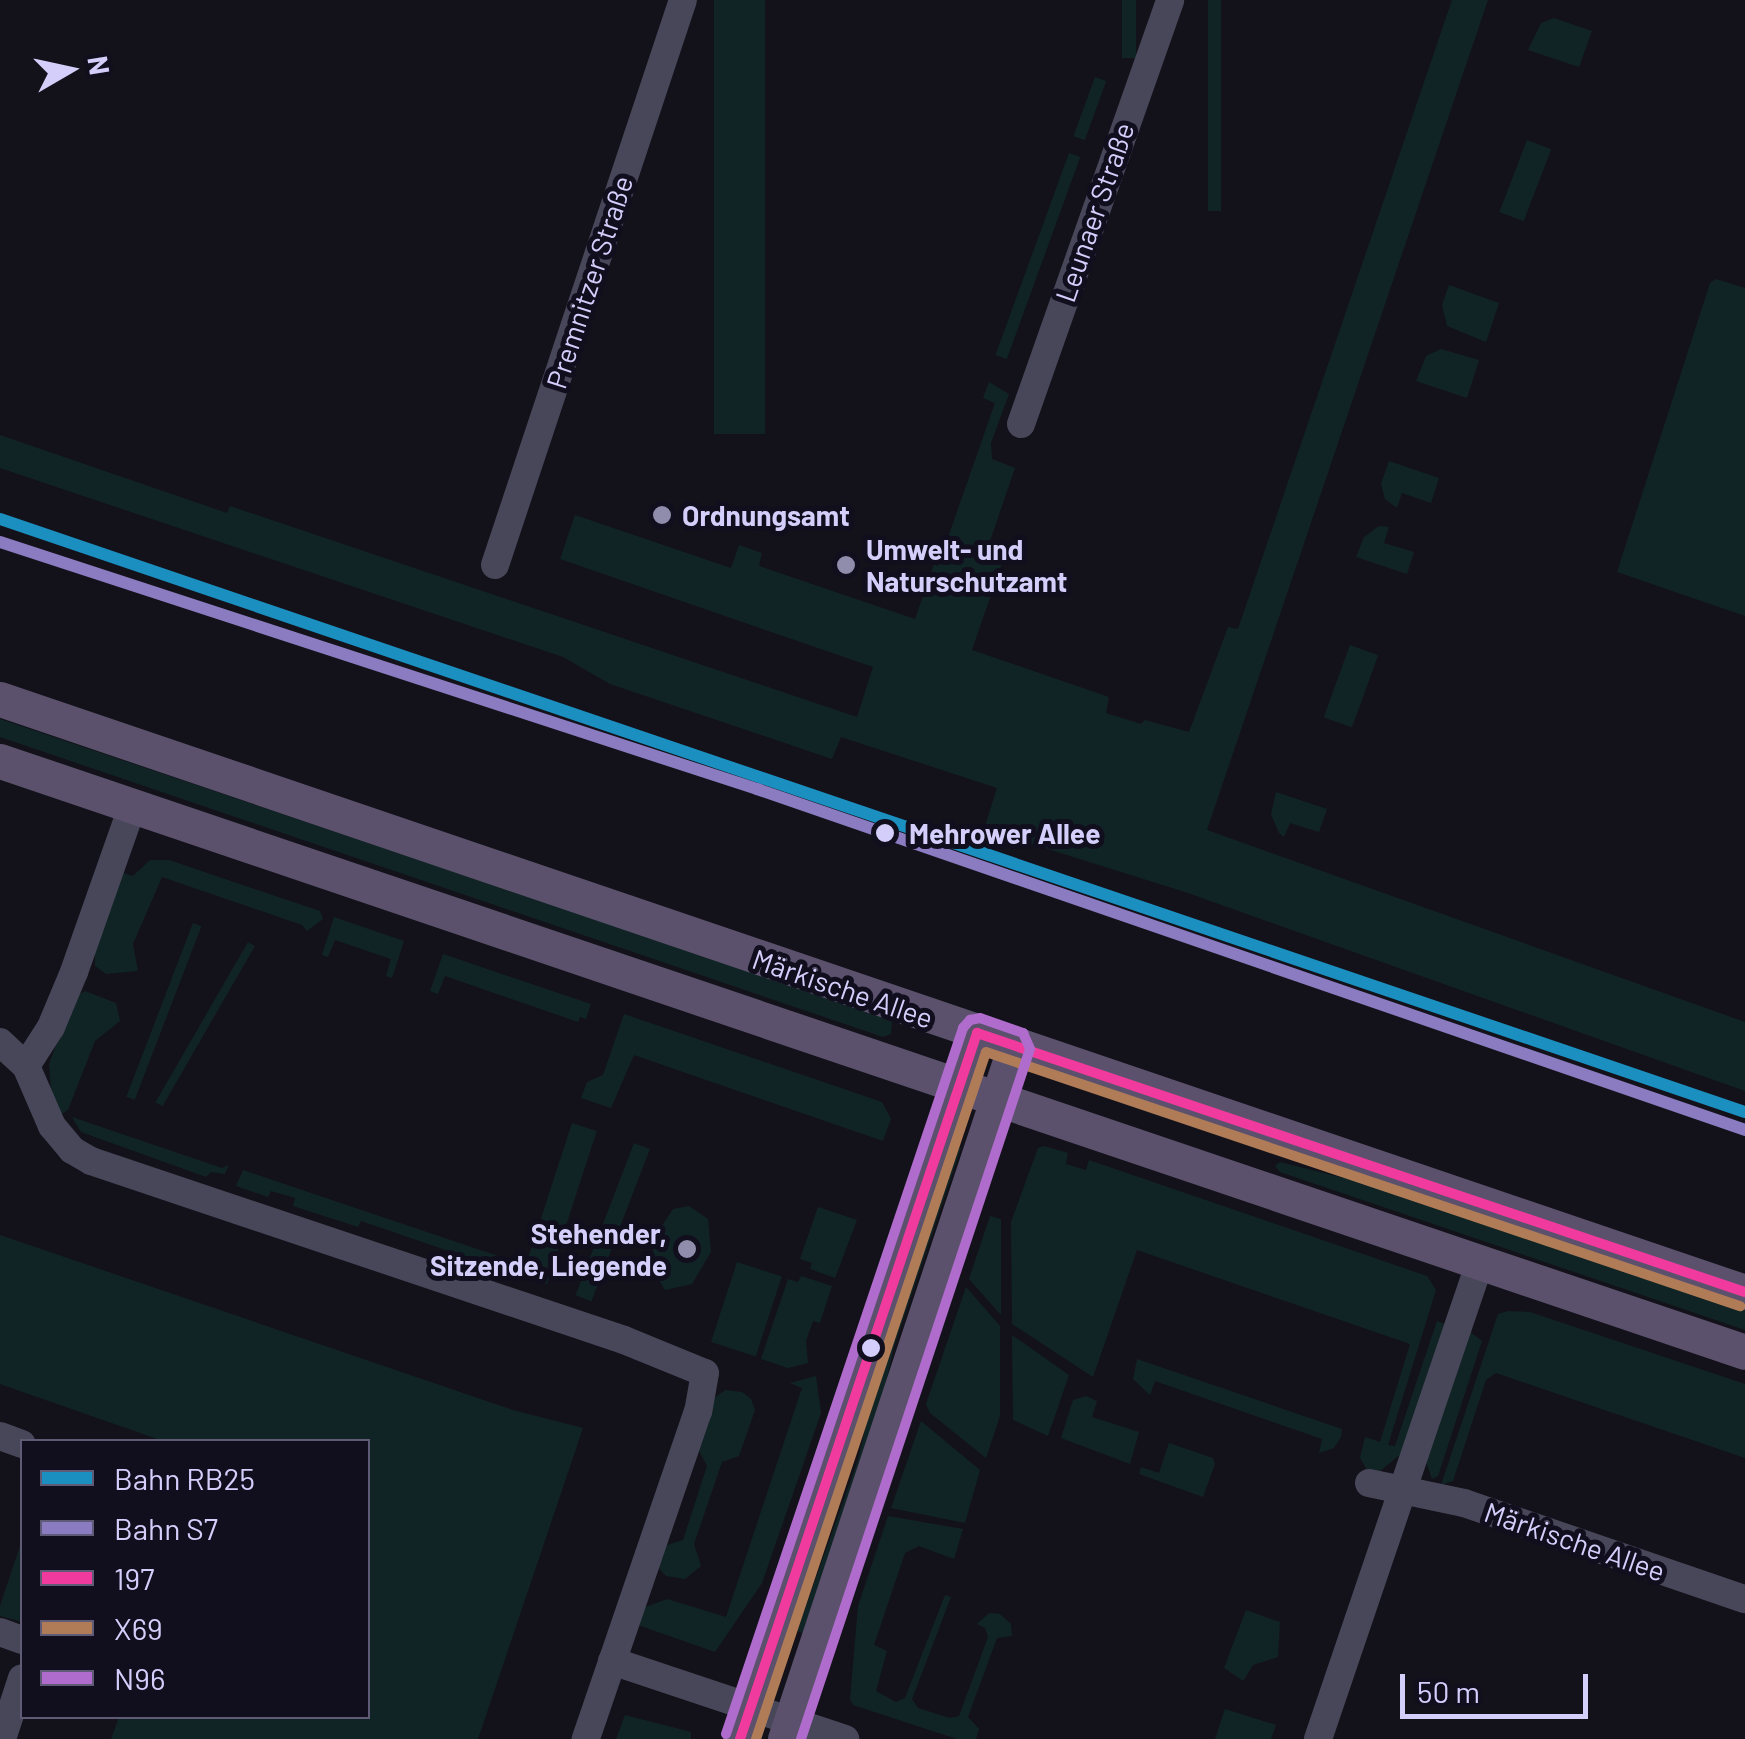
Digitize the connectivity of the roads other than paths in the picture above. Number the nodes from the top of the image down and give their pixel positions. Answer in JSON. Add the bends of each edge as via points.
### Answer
{"nodes":[{"id":1,"x":684,"y":0,"type":"edge"},
{"id":2,"x":1170,"y":0,"type":"edge"},
{"id":3,"x":1020,"y":424,"type":"dead end"},
{"id":4,"x":494,"y":565,"type":"dead end"},
{"id":5,"x":0,"y":699,"type":"edge"},
{"id":6,"x":0,"y":761,"type":"edge"},
{"id":7,"x":132,"y":808,"type":"junction"},
{"id":8,"x":907,"y":1010,"type":"junction"},
{"id":9,"x":976,"y":1033,"type":"junction"},
{"id":10,"x":0,"y":1042,"type":"edge"},
{"id":11,"x":1015,"y":1046,"type":"junction"},
{"id":12,"x":888,"y":1064,"type":"junction"},
{"id":13,"x":26,"y":1066,"type":"junction"},
{"id":14,"x":958,"y":1088,"type":"junction"},
{"id":15,"x":997,"y":1100,"type":"junction"},
{"id":16,"x":1480,"y":1262,"type":"junction"},
{"id":17,"x":1745,"y":1292,"type":"edge"},
{"id":18,"x":1745,"y":1352,"type":"edge"},
{"id":19,"x":1368,"y":1483,"type":"dead end"},
{"id":20,"x":1404,"y":1488,"type":"junction"},
{"id":21,"x":1745,"y":1599,"type":"edge"},
{"id":22,"x":612,"y":1660,"type":"junction"},
{"id":23,"x":20,"y":1684,"type":"edge"},
{"id":24,"x":746,"y":1724,"type":"edge"},
{"id":25,"x":788,"y":1730,"type":"edge"},
{"id":26,"x":2,"y":1739,"type":"edge"},
{"id":27,"x":586,"y":1739,"type":"edge"},
{"id":28,"x":845,"y":1739,"type":"edge"},
{"id":29,"x":1318,"y":1739,"type":"edge"}],
"edges":[{"from":1,"to":4,"type":"street","name":"Premnitzer Straße"},
{"from":2,"to":3,"type":"street","name":"Leunaer Straße"},
{"from":5,"to":8,"type":"main road","name":"Märkische Allee"},
{"from":6,"to":7,"type":"main road","name":"Märkische Allee"},
{"from":7,"to":12,"type":"main road","name":"Märkische Allee"},
{"from":7,"to":13,"type":"street","via":[[74,972]]},
{"from":8,"to":9,"type":"main road","name":"Märkische Allee"},
{"from":8,"to":12,"type":"main road"},
{"from":9,"to":11,"type":"main road","name":"Märkische Allee"},
{"from":9,"to":14,"type":"main road"},
{"from":10,"to":13,"type":"street"},
{"from":11,"to":15,"type":"main road"},
{"from":11,"to":17,"type":"main road","name":"Märkische Allee"},
{"from":12,"to":14,"type":"main road","name":"Märkische Allee"},
{"from":13,"to":22,"type":"street","via":[[52,1126],[91,1161],[624,1340],[704,1374],[698,1411]]},
{"from":14,"to":15,"type":"main road","name":"Märkische Allee"},
{"from":14,"to":24,"type":"main road"},
{"from":15,"to":16,"type":"main road","name":"Märkische Allee"},
{"from":15,"to":25,"type":"main road"},
{"from":16,"to":18,"type":"main road","name":"Märkische Allee"},
{"from":16,"to":20,"type":"street"},
{"from":19,"to":20,"type":"street","name":"Märkische Allee"},
{"from":20,"to":21,"type":"street","name":"Märkische Allee"},
{"from":20,"to":29,"type":"street"},
{"from":22,"to":24,"type":"street"},
{"from":22,"to":27,"type":"street"},
{"from":23,"to":26,"type":"street"},
{"from":24,"to":25,"type":"street"},
{"from":25,"to":28,"type":"street"}]}
